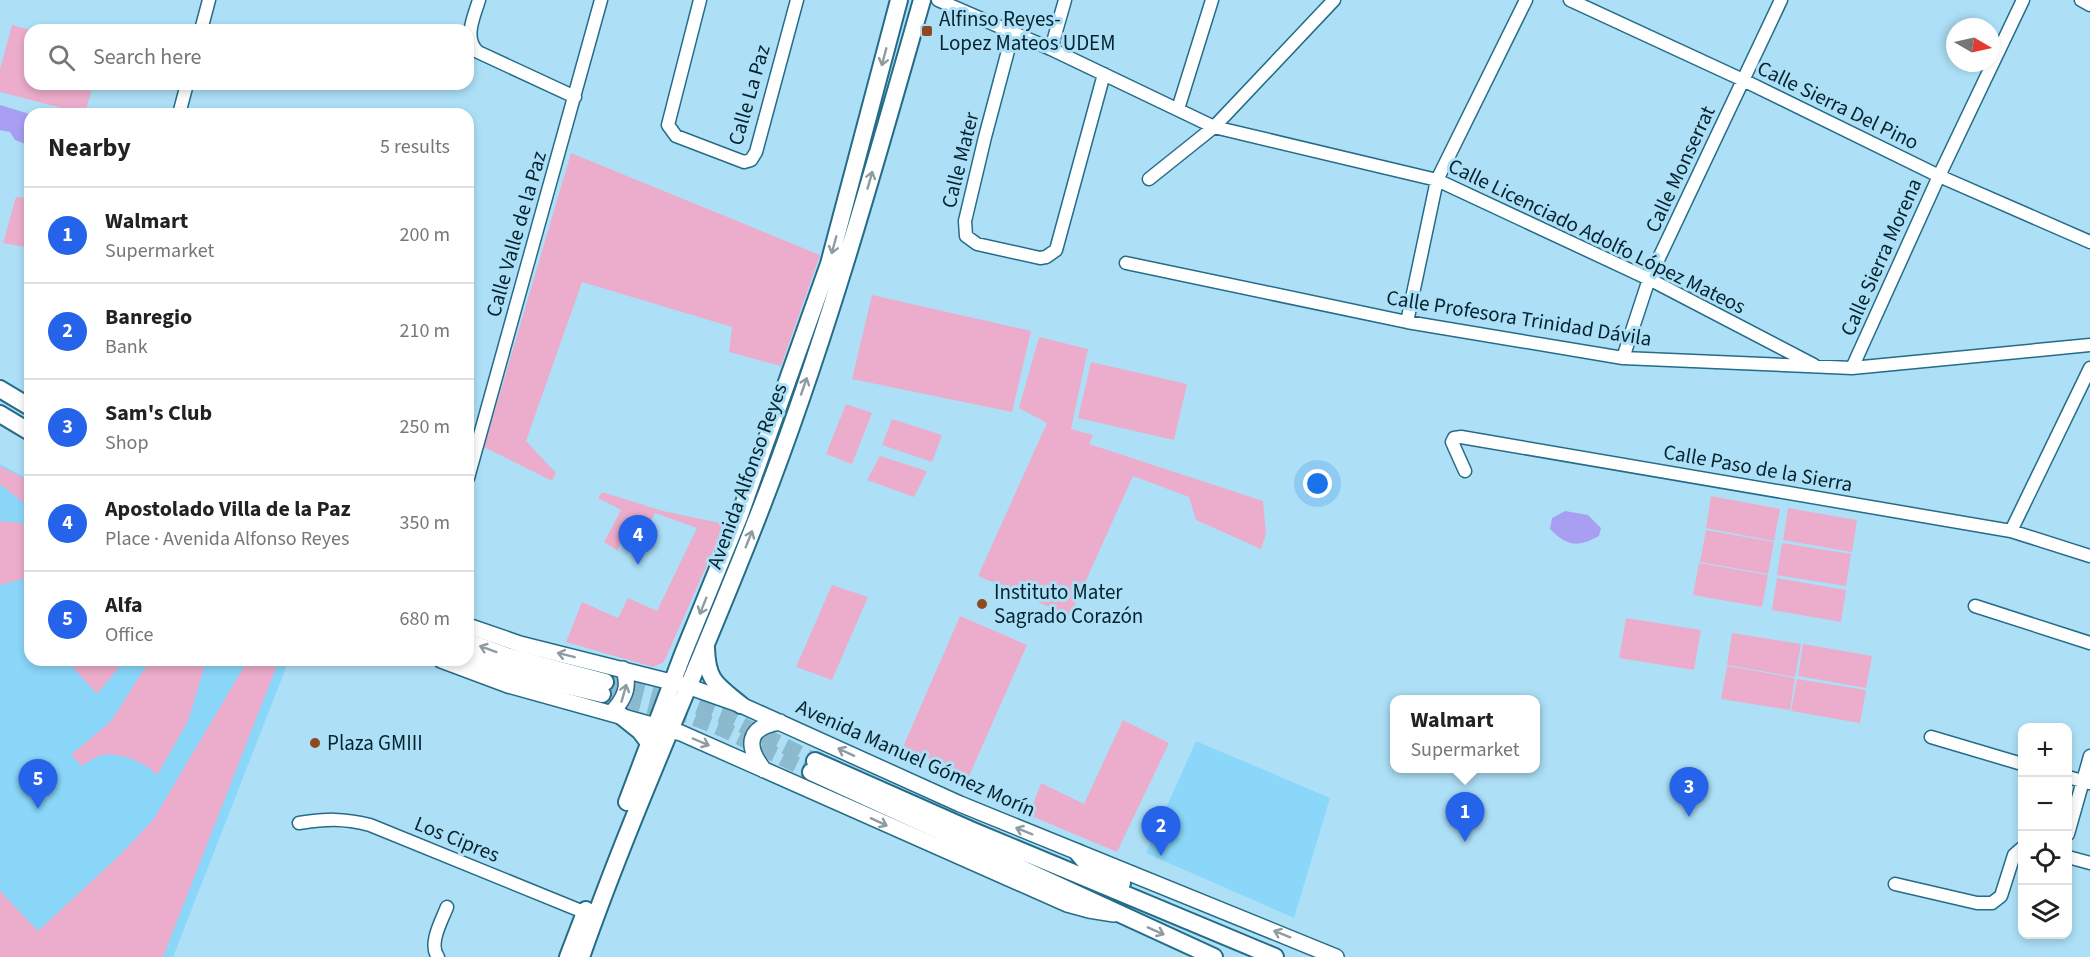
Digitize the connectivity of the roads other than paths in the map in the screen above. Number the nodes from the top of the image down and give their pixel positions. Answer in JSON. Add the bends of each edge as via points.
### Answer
{"nodes":[{"id":1,"x":209,"y":0,"type":"edge"},
{"id":2,"x":479,"y":0,"type":"edge"},
{"id":3,"x":601,"y":0,"type":"edge"},
{"id":4,"x":700,"y":0,"type":"edge"},
{"id":5,"x":797,"y":0,"type":"edge"},
{"id":6,"x":899,"y":0,"type":"edge"},
{"id":7,"x":922,"y":0,"type":"edge"},
{"id":8,"x":938,"y":0,"type":"edge"},
{"id":9,"x":1065,"y":0,"type":"edge"},
{"id":10,"x":1212,"y":0,"type":"edge"},
{"id":11,"x":1334,"y":0,"type":"edge"},
{"id":12,"x":1526,"y":0,"type":"edge"},
{"id":13,"x":1570,"y":0,"type":"edge"},
{"id":14,"x":1781,"y":0,"type":"edge"},
{"id":15,"x":2023,"y":0,"type":"edge"},
{"id":16,"x":2080,"y":0,"type":"edge"},
{"id":17,"x":2090,"y":5,"type":"edge"},
{"id":18,"x":203,"y":24,"type":"edge"},
{"id":19,"x":473,"y":24,"type":"edge"},
{"id":20,"x":1013,"y":32,"type":"junction"},
{"id":21,"x":474,"y":48,"type":"edge"},
{"id":22,"x":1051,"y":49,"type":"junction"},
{"id":23,"x":1104,"y":74,"type":"junction"},
{"id":24,"x":1743,"y":80,"type":"junction"},
{"id":25,"x":185,"y":90,"type":"edge"},
{"id":26,"x":575,"y":97,"type":"junction"},
{"id":27,"x":181,"y":108,"type":"edge"},
{"id":28,"x":1178,"y":109,"type":"junction"},
{"id":29,"x":1214,"y":127,"type":"junction"},
{"id":30,"x":1939,"y":176,"type":"junction"},
{"id":31,"x":1149,"y":179,"type":"dead end"},
{"id":32,"x":1437,"y":180,"type":"junction"},
{"id":33,"x":2090,"y":242,"type":"edge"},
{"id":34,"x":1126,"y":263,"type":"dead end"},
{"id":35,"x":1649,"y":279,"type":"junction"},
{"id":36,"x":1407,"y":322,"type":"junction"},
{"id":37,"x":2090,"y":345,"type":"edge"},
{"id":38,"x":1623,"y":358,"type":"junction"},
{"id":39,"x":1817,"y":367,"type":"junction"},
{"id":40,"x":1852,"y":368,"type":"junction"},
{"id":41,"x":2090,"y":368,"type":"edge"},
{"id":42,"x":0,"y":389,"type":"edge"},
{"id":43,"x":24,"y":403,"type":"edge"},
{"id":44,"x":0,"y":414,"type":"edge"},
{"id":45,"x":24,"y":428,"type":"edge"},
{"id":46,"x":474,"y":457,"type":"edge"},
{"id":47,"x":1465,"y":471,"type":"dead end"},
{"id":48,"x":2011,"y":531,"type":"junction"},
{"id":49,"x":2090,"y":556,"type":"edge"},
{"id":50,"x":1975,"y":606,"type":"dead end"},
{"id":51,"x":474,"y":628,"type":"edge"},
{"id":52,"x":474,"y":644,"type":"edge"},
{"id":53,"x":2090,"y":644,"type":"edge"},
{"id":54,"x":706,"y":646,"type":"junction"},
{"id":55,"x":474,"y":658,"type":"edge"},
{"id":56,"x":457,"y":666,"type":"edge"},
{"id":57,"x":623,"y":669,"type":"junction"},
{"id":58,"x":680,"y":685,"type":"junction"},
{"id":59,"x":741,"y":705,"type":"junction"},
{"id":60,"x":615,"y":714,"type":"junction"},
{"id":61,"x":780,"y":722,"type":"junction"},
{"id":62,"x":663,"y":727,"type":"junction"},
{"id":63,"x":1931,"y":737,"type":"dead end"},
{"id":64,"x":650,"y":744,"type":"junction"},
{"id":65,"x":2090,"y":756,"type":"edge"},
{"id":66,"x":2018,"y":763,"type":"edge"},
{"id":67,"x":764,"y":770,"type":"junction"},
{"id":68,"x":2086,"y":782,"type":"edge"},
{"id":69,"x":299,"y":823,"type":"dead end"},
{"id":70,"x":2068,"y":831,"type":"edge"},
{"id":71,"x":2018,"y":852,"type":"edge"},
{"id":72,"x":1078,"y":853,"type":"junction"},
{"id":73,"x":2072,"y":858,"type":"edge"},
{"id":74,"x":2090,"y":863,"type":"edge"},
{"id":75,"x":1895,"y":884,"type":"dead end"},
{"id":76,"x":447,"y":907,"type":"dead end"},
{"id":77,"x":1156,"y":908,"type":"junction"},
{"id":78,"x":590,"y":914,"type":"junction"},
{"id":79,"x":1123,"y":916,"type":"junction"},
{"id":80,"x":438,"y":957,"type":"edge"},
{"id":81,"x":568,"y":957,"type":"edge"},
{"id":82,"x":581,"y":957,"type":"edge"},
{"id":83,"x":1214,"y":957,"type":"edge"},
{"id":84,"x":1275,"y":957,"type":"edge"},
{"id":85,"x":1336,"y":957,"type":"edge"}],
"edges":[{"from":1,"to":18,"type":"street"},
{"from":2,"to":19,"type":"street"},
{"from":3,"to":26,"type":"street","name":"Calle Valle de la Paz"},
{"from":4,"to":5,"type":"street","name":"Calle La Paz","via":[[668,124],[676,136],[744,162],[752,160],[756,152]]},
{"from":6,"to":58,"type":"main road","name":"Avenida Alfonso Reyes","one_way":true,"via":[[829,264]]},
{"from":54,"to":7,"type":"main road","name":"Avenida Alfonso Reyes","one_way":true,"via":[[757,520],[844,270]]},
{"from":8,"to":20,"type":"street","name":"Calle Licenciado Adolfo López Mateos"},
{"from":9,"to":22,"type":"street"},
{"from":10,"to":28,"type":"street"},
{"from":11,"to":29,"type":"street"},
{"from":12,"to":32,"type":"street"},
{"from":13,"to":24,"type":"street","name":"Calle Sierra Del Pino"},
{"from":14,"to":24,"type":"street","name":"Calle Monserrat"},
{"from":15,"to":30,"type":"street","name":"Calle Sierra Morena"},
{"from":16,"to":17,"type":"street"},
{"from":20,"to":22,"type":"street","name":"Calle Licenciado Adolfo López Mateos"},
{"from":20,"to":23,"type":"street","name":"Calle Mater","via":[[965,221],[966,236],[978,244],[1040,258],[1056,250]]},
{"from":21,"to":26,"type":"street"},
{"from":22,"to":23,"type":"street","name":"Calle Licenciado Adolfo López Mateos"},
{"from":23,"to":28,"type":"street","name":"Calle Licenciado Adolfo López Mateos"},
{"from":24,"to":30,"type":"street","name":"Calle Sierra Del Pino"},
{"from":24,"to":35,"type":"street","name":"Calle Monserrat"},
{"from":25,"to":27,"type":"street"},
{"from":26,"to":46,"type":"street","name":"Calle Valle de la Paz"},
{"from":28,"to":29,"type":"street","name":"Calle Licenciado Adolfo López Mateos"},
{"from":29,"to":31,"type":"street"},
{"from":29,"to":32,"type":"street","name":"Calle Licenciado Adolfo López Mateos"},
{"from":30,"to":33,"type":"street","name":"Calle Sierra Del Pino"},
{"from":30,"to":40,"type":"street","name":"Calle Sierra Morena"},
{"from":32,"to":35,"type":"street","name":"Calle Licenciado Adolfo López Mateos"},
{"from":32,"to":36,"type":"street"},
{"from":34,"to":36,"type":"street","name":"Calle Profesora Trinidad Dávila"},
{"from":35,"to":38,"type":"street","name":"Calle Monserrat"},
{"from":35,"to":39,"type":"street","name":"Calle Licenciado Adolfo López Mateos"},
{"from":36,"to":38,"type":"street","name":"Calle Profesora Trinidad Dávila"},
{"from":37,"to":40,"type":"street","name":"Calle Profesora Trinidad Dávila"},
{"from":38,"to":39,"type":"street","name":"Calle Profesora Trinidad Dávila"},
{"from":39,"to":40,"type":"street","name":"Calle Profesora Trinidad Dávila"},
{"from":41,"to":48,"type":"street"},
{"from":42,"to":43,"type":"main road"},
{"from":44,"to":45,"type":"main road"},
{"from":47,"to":48,"type":"street","name":"Calle Paso de la Sierra","via":[[1452,442],[1454,438]]},
{"from":48,"to":49,"type":"street","name":"Calle Paso de la Sierra"},
{"from":50,"to":53,"type":"street"},
{"from":57,"to":51,"type":"street","name":"Avenida Manuel Gómez Morín","one_way":true,"via":[[520,644]]},
{"from":55,"to":52,"type":"main road","one_way":true,"via":[[530,677],[604,688]]},
{"from":54,"to":58,"type":"main road","name":"Avenida Alfonso Reyes"},
{"from":54,"to":59,"type":"main road","via":[[710,675]]},
{"from":56,"to":60,"type":"street","name":"Avenida Manuel Gómez Morín","via":[[508,685]]},
{"from":57,"to":58,"type":"street","name":"Avenida Manuel Gómez Morín"},
{"from":60,"to":57,"type":"street","one_way":true,"via":[[625,693],[627,677]]},
{"from":58,"to":59,"type":"street","name":"Avenida Manuel Gómez Morín"},
{"from":58,"to":62,"type":"main road","name":"Avenida Alfonso Reyes"},
{"from":59,"to":61,"type":"street","name":"Avenida Manuel Gómez Morín"},
{"from":60,"to":62,"type":"street","name":"Avenida Manuel Gómez Morín"},
{"from":60,"to":64,"type":"main road","via":[[640,731]]},
{"from":61,"to":67,"type":"street","via":[[764,725],[752,742],[754,758]]},
{"from":72,"to":61,"type":"street","name":"Avenida Manuel Gómez Morín","one_way":true},
{"from":62,"to":64,"type":"main road","name":"Avenida Alfonso Reyes"},
{"from":62,"to":67,"type":"street","name":"Avenida Manuel Gómez Morín","one_way":true},
{"from":62,"to":78,"type":"main road","name":"Avenida Alfonso Reyes"},
{"from":63,"to":66,"type":"street"},
{"from":64,"to":78,"type":"main road","name":"Avenida Alfonso Reyes"},
{"from":65,"to":68,"type":"street"},
{"from":67,"to":79,"type":"street","name":"Avenida Manuel Gómez Morín","one_way":true,"via":[[1067,904]]},
{"from":68,"to":70,"type":"street"},
{"from":69,"to":78,"type":"street","name":"Los Cipres","via":[[330,818],[370,825]]},
{"from":71,"to":75,"type":"street","via":[[2001,896],[1992,903]]},
{"from":72,"to":77,"type":"main road","via":[[1089,866],[1139,892]]},
{"from":85,"to":72,"type":"street","name":"Avenida Manuel Gómez Morín","one_way":true},
{"from":73,"to":74,"type":"street"},
{"from":76,"to":80,"type":"street","via":[[434,945]]},
{"from":77,"to":79,"type":"main road","name":"Avenida Manuel Gómez Morín","via":[[813,766]]},
{"from":77,"to":84,"type":"main road","name":"Avenida Manuel Gómez Morín"},
{"from":78,"to":81,"type":"main road","name":"Avenida Alfonso Reyes"},
{"from":78,"to":82,"type":"main road","name":"Avenida Alfonso Reyes"},
{"from":79,"to":83,"type":"main road","name":"Avenida Manuel Gómez Morín","one_way":true}]}
